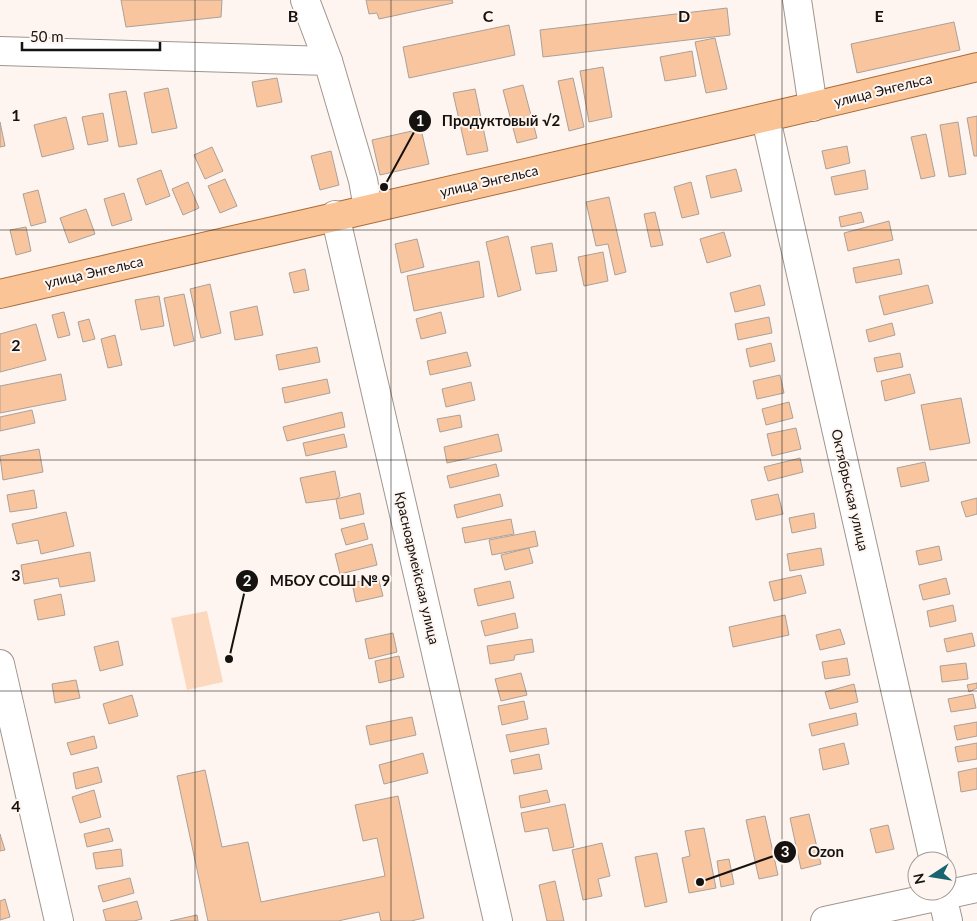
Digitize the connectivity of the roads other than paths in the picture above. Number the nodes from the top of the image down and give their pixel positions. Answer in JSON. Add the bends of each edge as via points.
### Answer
{"nodes":[{"id":1,"x":797,"y":0,"type":"edge"},
{"id":2,"x":302,"y":2,"type":"edge"},
{"id":3,"x":0,"y":50,"type":"edge"},
{"id":4,"x":328,"y":61,"type":"junction"},
{"id":5,"x":977,"y":67,"type":"edge"},
{"id":6,"x":813,"y":107,"type":"junction"},
{"id":7,"x":766,"y":119,"type":"junction"},
{"id":8,"x":368,"y":208,"type":"junction"},
{"id":9,"x":336,"y":215,"type":"junction"},
{"id":10,"x":0,"y":294,"type":"edge"},
{"id":11,"x":0,"y":664,"type":"edge"},
{"id":12,"x":7,"y":733,"type":"edge"},
{"id":13,"x":932,"y":851,"type":"edge"},
{"id":14,"x":977,"y":888,"type":"edge"},
{"id":15,"x":944,"y":902,"type":"edge"},
{"id":16,"x":59,"y":921,"type":"edge"},
{"id":17,"x":498,"y":921,"type":"edge"},
{"id":18,"x":825,"y":921,"type":"edge"}],
"edges":[{"from":1,"to":6,"type":"street"},
{"from":2,"to":4,"type":"street"},
{"from":3,"to":4,"type":"street"},
{"from":4,"to":8,"type":"street","via":[[363,180]]},
{"from":5,"to":6,"type":"main road","name":"улица Энгельса"},
{"from":6,"to":7,"type":"main road","name":"улица Энгельса"},
{"from":7,"to":8,"type":"main road","name":"улица Энгельса"},
{"from":7,"to":13,"type":"street","name":"Октябрьская улица"},
{"from":8,"to":9,"type":"main road","name":"улица Энгельса"},
{"from":9,"to":10,"type":"main road","name":"улица Энгельса"},
{"from":9,"to":17,"type":"street","name":"Красноармейская улица"},
{"from":11,"to":12,"type":"street"},
{"from":12,"to":16,"type":"street"},
{"from":14,"to":15,"type":"street"},
{"from":15,"to":18,"type":"street"}]}
